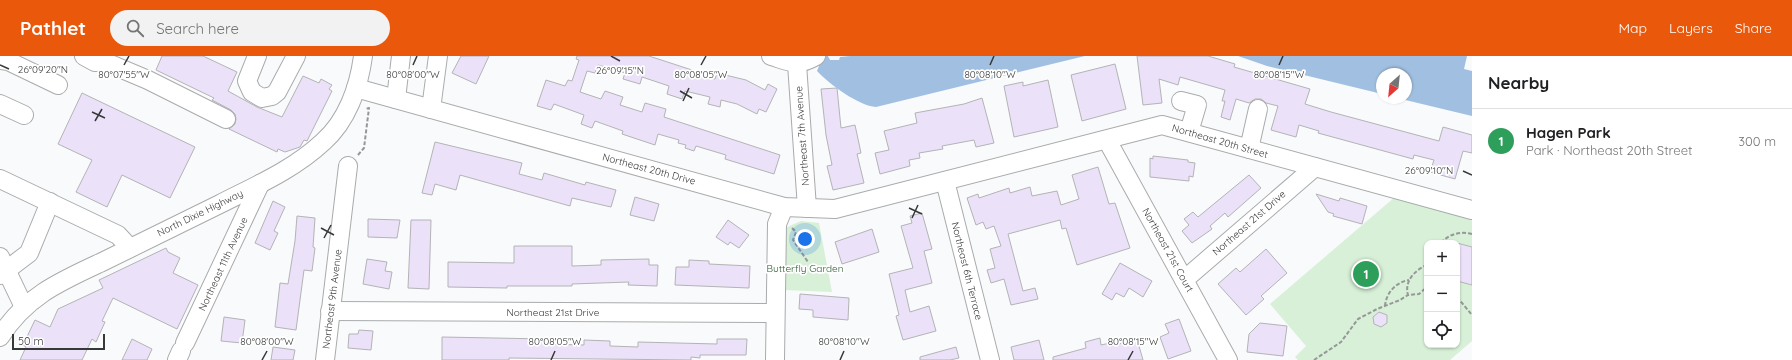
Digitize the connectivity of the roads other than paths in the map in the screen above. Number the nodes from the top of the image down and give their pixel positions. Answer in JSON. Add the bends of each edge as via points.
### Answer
{"nodes":[{"id":1,"x":84,"y":56,"type":"edge"},
{"id":2,"x":257,"y":56,"type":"edge"},
{"id":3,"x":296,"y":56,"type":"edge"},
{"id":4,"x":363,"y":56,"type":"edge"},
{"id":5,"x":401,"y":56,"type":"edge"},
{"id":6,"x":438,"y":56,"type":"edge"},
{"id":7,"x":771,"y":56,"type":"edge"},
{"id":8,"x":816,"y":56,"type":"edge"},
{"id":9,"x":104,"y":58,"type":"edge"},
{"id":10,"x":0,"y":60,"type":"edge"},
{"id":11,"x":797,"y":64,"type":"junction"},
{"id":12,"x":58,"y":85,"type":"dead end"},
{"id":13,"x":356,"y":88,"type":"junction"},
{"id":14,"x":396,"y":99,"type":"junction"},
{"id":15,"x":0,"y":104,"type":"edge"},
{"id":16,"x":1195,"y":105,"type":"dead end"},
{"id":17,"x":431,"y":109,"type":"junction"},
{"id":18,"x":1258,"y":109,"type":"dead end"},
{"id":19,"x":24,"y":115,"type":"dead end"},
{"id":20,"x":226,"y":119,"type":"dead end"},
{"id":21,"x":1189,"y":132,"type":"junction"},
{"id":22,"x":1108,"y":140,"type":"junction"},
{"id":23,"x":1249,"y":149,"type":"junction"},
{"id":24,"x":348,"y":166,"type":"road end"},
{"id":25,"x":1315,"y":167,"type":"junction"},
{"id":26,"x":0,"y":179,"type":"edge"},
{"id":27,"x":945,"y":181,"type":"junction"},
{"id":28,"x":260,"y":184,"type":"junction"},
{"id":29,"x":50,"y":202,"type":"junction"},
{"id":30,"x":784,"y":207,"type":"junction"},
{"id":31,"x":807,"y":208,"type":"junction"},
{"id":32,"x":1472,"y":210,"type":"edge"},
{"id":33,"x":130,"y":248,"type":"junction"},
{"id":34,"x":2,"y":268,"type":"edge"},
{"id":35,"x":1184,"y":280,"type":"junction"},
{"id":36,"x":24,"y":307,"type":"junction"},
{"id":37,"x":330,"y":311,"type":"junction"},
{"id":38,"x":775,"y":313,"type":"junction"},
{"id":39,"x":0,"y":337,"type":"edge"},
{"id":40,"x":181,"y":351,"type":"edge"},
{"id":41,"x":325,"y":360,"type":"edge"},
{"id":42,"x":775,"y":360,"type":"edge"},
{"id":43,"x":990,"y":360,"type":"edge"},
{"id":44,"x":1228,"y":360,"type":"edge"}],
"edges":[{"from":1,"to":9,"type":"street","via":[[95,62]]},
{"from":2,"to":3,"type":"street","via":[[246,81],[252,92],[262,98],[277,92]]},
{"from":4,"to":13,"type":"street","name":"North Dixie Highway"},
{"from":5,"to":14,"type":"street"},
{"from":6,"to":17,"type":"street"},
{"from":7,"to":11,"type":"street"},
{"from":8,"to":11,"type":"street","via":[[805,63]]},
{"from":9,"to":20,"type":"street"},
{"from":10,"to":12,"type":"street","via":[[8,61]]},
{"from":11,"to":31,"type":"street","name":"Northeast 7th Avenue"},
{"from":13,"to":14,"type":"street","name":"Northeast 20th Drive"},
{"from":13,"to":28,"type":"street","name":"North Dixie Highway","via":[[342,118],[324,142],[296,164]]},
{"from":14,"to":17,"type":"street","name":"Northeast 20th Drive"},
{"from":15,"to":19,"type":"street"},
{"from":16,"to":21,"type":"street"},
{"from":17,"to":30,"type":"street","name":"Northeast 20th Drive"},
{"from":18,"to":23,"type":"street"},
{"from":21,"to":22,"type":"street","name":"Northeast 20th Street","via":[[1162,124]]},
{"from":21,"to":23,"type":"street","name":"Northeast 20th Street"},
{"from":22,"to":27,"type":"street","name":"Northeast 20th Street"},
{"from":22,"to":35,"type":"street","name":"Northeast 21st Court"},
{"from":23,"to":25,"type":"street","name":"Northeast 20th Street"},
{"from":24,"to":37,"type":"street","name":"Northeast 9th Avenue"},
{"from":25,"to":32,"type":"street","name":"Northeast 20th Street"},
{"from":25,"to":35,"type":"street","name":"Northeast 21st Drive"},
{"from":26,"to":29,"type":"street"},
{"from":27,"to":31,"type":"street","name":"Northeast 20th Drive","via":[[835,209]]},
{"from":27,"to":43,"type":"street","name":"Northeast 6th Terrace"},
{"from":28,"to":33,"type":"street","name":"North Dixie Highway"},
{"from":28,"to":40,"type":"street","name":"Northeast 11th Avenue"},
{"from":29,"to":33,"type":"street","via":[[118,235]]},
{"from":29,"to":34,"type":"street","via":[[29,253]]},
{"from":30,"to":31,"type":"street","name":"Northeast 20th Drive"},
{"from":30,"to":38,"type":"street","via":[[778,224]]},
{"from":33,"to":36,"type":"street","name":"North Dixie Highway","via":[[48,288]]},
{"from":34,"to":36,"type":"street"},
{"from":35,"to":44,"type":"street","name":"Northeast 21st Court"},
{"from":36,"to":39,"type":"street","name":"North Dixie Highway"},
{"from":37,"to":38,"type":"street","name":"Northeast 21st Drive"},
{"from":37,"to":41,"type":"street","name":"Northeast 9th Avenue"},
{"from":38,"to":42,"type":"street"}]}
